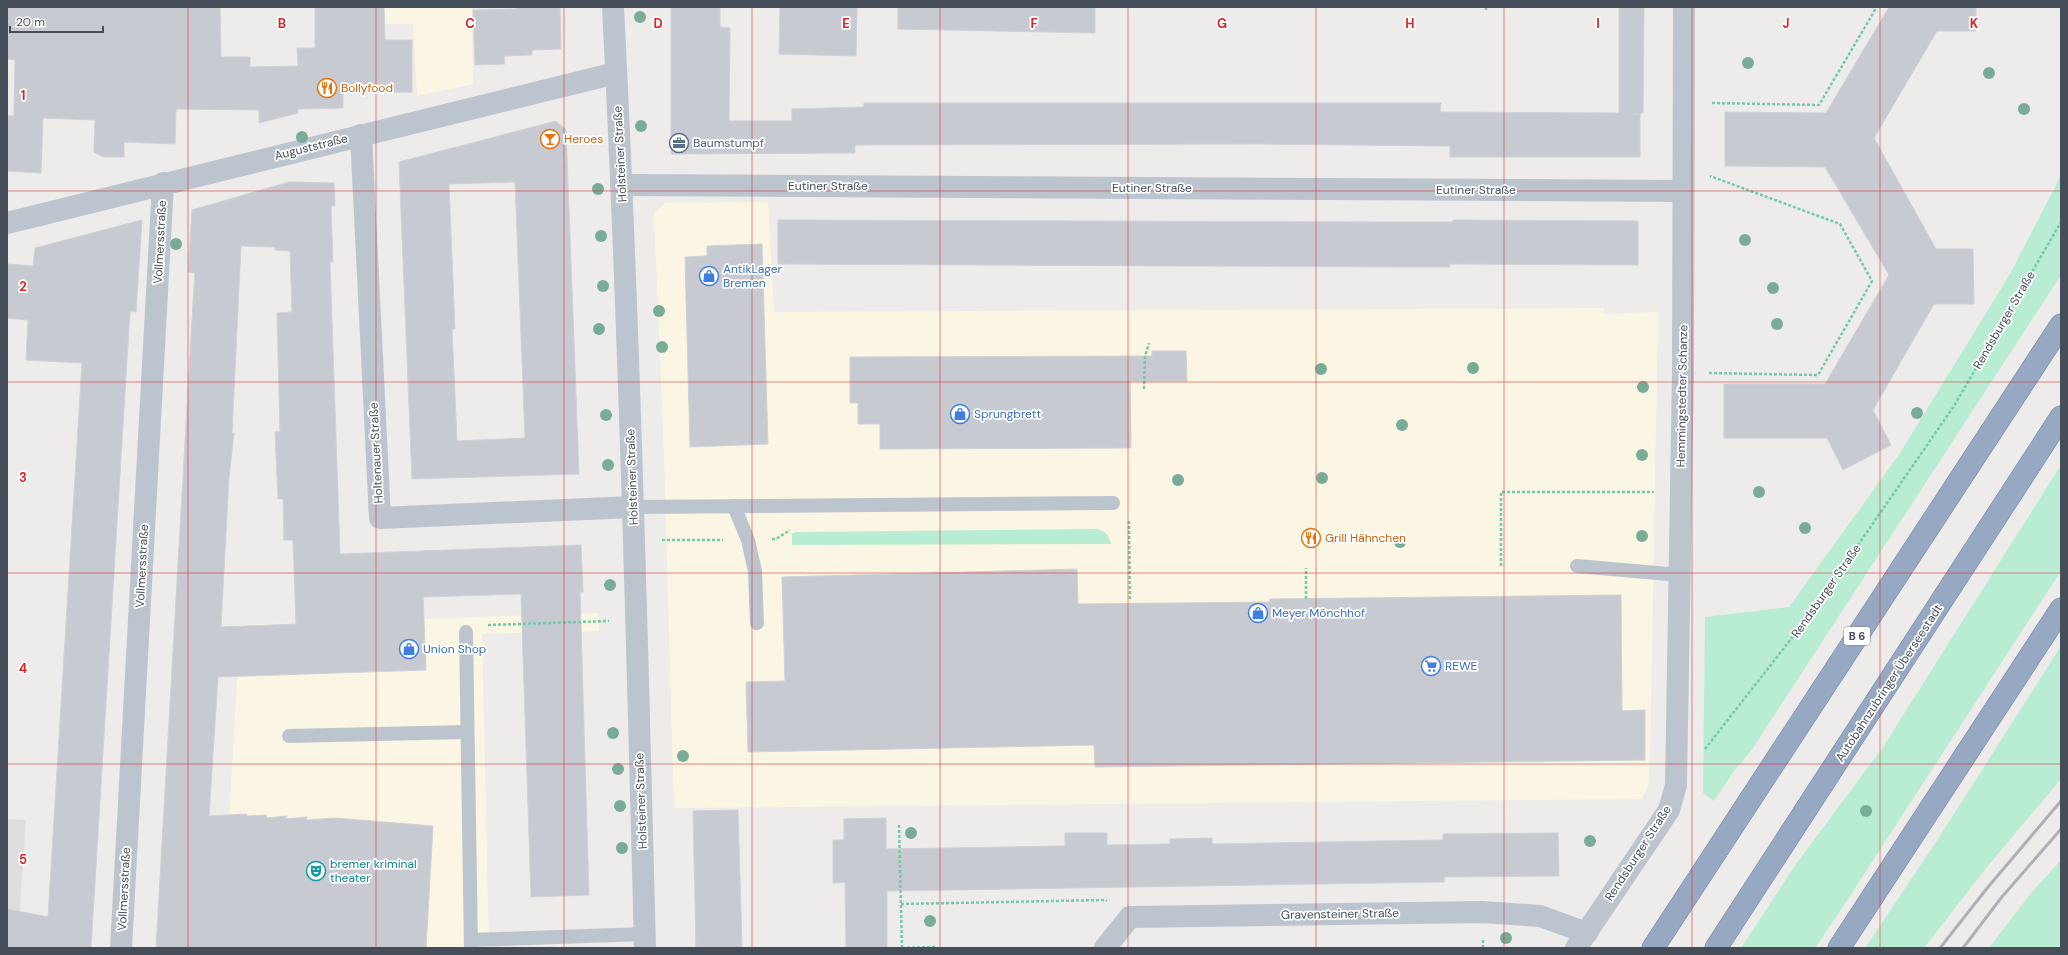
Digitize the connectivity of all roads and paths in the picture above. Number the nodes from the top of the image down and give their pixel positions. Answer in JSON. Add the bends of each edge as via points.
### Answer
{"nodes":[{"id":1,"x":613,"y":7,"type":"edge"},
{"id":2,"x":1684,"y":7,"type":"edge"},
{"id":3,"x":1873,"y":7,"type":"edge"},
{"id":4,"x":616,"y":73,"type":"junction"},
{"id":5,"x":1684,"y":102,"type":"junction"},
{"id":6,"x":361,"y":135,"type":"junction"},
{"id":7,"x":1683,"y":166,"type":"junction"},
{"id":8,"x":163,"y":183,"type":"junction"},
{"id":9,"x":621,"y":185,"type":"junction"},
{"id":10,"x":1683,"y":191,"type":"junction"},
{"id":11,"x":2061,"y":222,"type":"edge"},
{"id":12,"x":7,"y":223,"type":"edge"},
{"id":13,"x":2061,"y":325,"type":"edge"},
{"id":14,"x":1149,"y":343,"type":"dead end"},
{"id":15,"x":1683,"y":372,"type":"junction"},
{"id":16,"x":1144,"y":389,"type":"dead end"},
{"id":17,"x":2061,"y":417,"type":"edge"},
{"id":18,"x":1681,"y":492,"type":"junction"},
{"id":19,"x":1113,"y":503,"type":"dead end"},
{"id":20,"x":734,"y":506,"type":"junction"},
{"id":21,"x":633,"y":507,"type":"junction"},
{"id":22,"x":1129,"y":519,"type":"dead end"},
{"id":23,"x":1501,"y":566,"type":"dead end"},
{"id":24,"x":1577,"y":566,"type":"dead end"},
{"id":25,"x":1306,"y":568,"type":"dead end"},
{"id":26,"x":1680,"y":575,"type":"junction"},
{"id":27,"x":1130,"y":599,"type":"dead end"},
{"id":28,"x":1306,"y":599,"type":"dead end"},
{"id":29,"x":2061,"y":609,"type":"edge"},
{"id":30,"x":635,"y":621,"type":"junction"},
{"id":31,"x":757,"y":623,"type":"dead end"},
{"id":32,"x":466,"y":632,"type":"joint"},
{"id":33,"x":467,"y":732,"type":"junction"},
{"id":34,"x":289,"y":736,"type":"dead end"},
{"id":35,"x":1703,"y":751,"type":"dead end"},
{"id":36,"x":1676,"y":785,"type":"joint"},
{"id":37,"x":899,"y":825,"type":"dead end"},
{"id":38,"x":901,"y":904,"type":"junction"},
{"id":39,"x":1130,"y":918,"type":"junction"},
{"id":40,"x":1581,"y":940,"type":"edge"},
{"id":41,"x":645,"y":941,"type":"edge"},
{"id":42,"x":471,"y":944,"type":"edge"},
{"id":43,"x":935,"y":947,"type":"edge"},
{"id":44,"x":121,"y":948,"type":"edge"},
{"id":45,"x":902,"y":948,"type":"edge"},
{"id":46,"x":1106,"y":948,"type":"edge"},
{"id":47,"x":1653,"y":948,"type":"edge"},
{"id":48,"x":1716,"y":948,"type":"edge"},
{"id":49,"x":1838,"y":948,"type":"edge"}],
"edges":[{"from":1,"to":4,"type":"street","name":"Holsteiner Straße"},
{"from":2,"to":5,"type":"street","name":"Hemmingstedter Schanze"},
{"from":3,"to":5,"type":"path","via":[[1875,10],[1819,105]]},
{"from":4,"to":6,"type":"street","name":"Auguststraße"},
{"from":4,"to":9,"type":"street","name":"Holsteiner Straße"},
{"from":5,"to":7,"type":"street","name":"Hemmingstedter Schanze"},
{"from":6,"to":8,"type":"street","name":"Auguststraße"},
{"from":6,"to":21,"type":"street","name":"Holtenauer Straße","via":[[380,518]]},
{"from":7,"to":10,"type":"street","name":"Hemmingstedter Schanze"},
{"from":7,"to":15,"type":"path","via":[[1840,224],[1872,281],[1818,375]]},
{"from":8,"to":12,"type":"street","name":"Auguststraße"},
{"from":8,"to":44,"type":"street","name":"Vollmersstraße"},
{"from":9,"to":10,"type":"street","name":"Eutiner Straße"},
{"from":9,"to":21,"type":"street","name":"Holsteiner Straße"},
{"from":10,"to":15,"type":"street","name":"Hemmingstedter Schanze"},
{"from":11,"to":35,"type":"path","name":"Rendsburger Straße","via":[[1954,406],[1810,616]]},
{"from":13,"to":47,"type":"highway","number":"B 6"},
{"from":14,"to":16,"type":"path","via":[[1145,356]]},
{"from":15,"to":18,"type":"street","name":"Hemmingstedter Schanze"},
{"from":17,"to":48,"type":"highway","name":"Autobahnzubringer Überseestadt"},
{"from":18,"to":23,"type":"path","via":[[1501,492]]},
{"from":18,"to":26,"type":"street","name":"Hemmingstedter Schanze"},
{"from":19,"to":20,"type":"lane"},
{"from":20,"to":21,"type":"lane"},
{"from":20,"to":31,"type":"lane","via":[[748,540],[755,571]]},
{"from":21,"to":30,"type":"street","name":"Holsteiner Straße"},
{"from":22,"to":27,"type":"path"},
{"from":24,"to":26,"type":"lane"},
{"from":25,"to":28,"type":"path"},
{"from":26,"to":36,"type":"street","name":"Hemmingstedter Schanze"},
{"from":29,"to":49,"type":"highway"},
{"from":30,"to":32,"type":"path","via":[[474,625]]},
{"from":30,"to":41,"type":"street","name":"Holsteiner Straße"},
{"from":32,"to":33,"type":"lane"},
{"from":33,"to":34,"type":"lane"},
{"from":33,"to":42,"type":"lane"},
{"from":36,"to":40,"type":"street","name":"Rendsburger Straße","via":[[1669,810]]},
{"from":37,"to":38,"type":"path"},
{"from":38,"to":39,"type":"path","via":[[1104,900]]},
{"from":38,"to":45,"type":"path"},
{"from":39,"to":40,"type":"street","name":"Gravensteiner Straße","via":[[1482,912],[1540,916]]},
{"from":39,"to":46,"type":"street"},
{"from":41,"to":42,"type":"lane"},
{"from":43,"to":45,"type":"path"}]}
